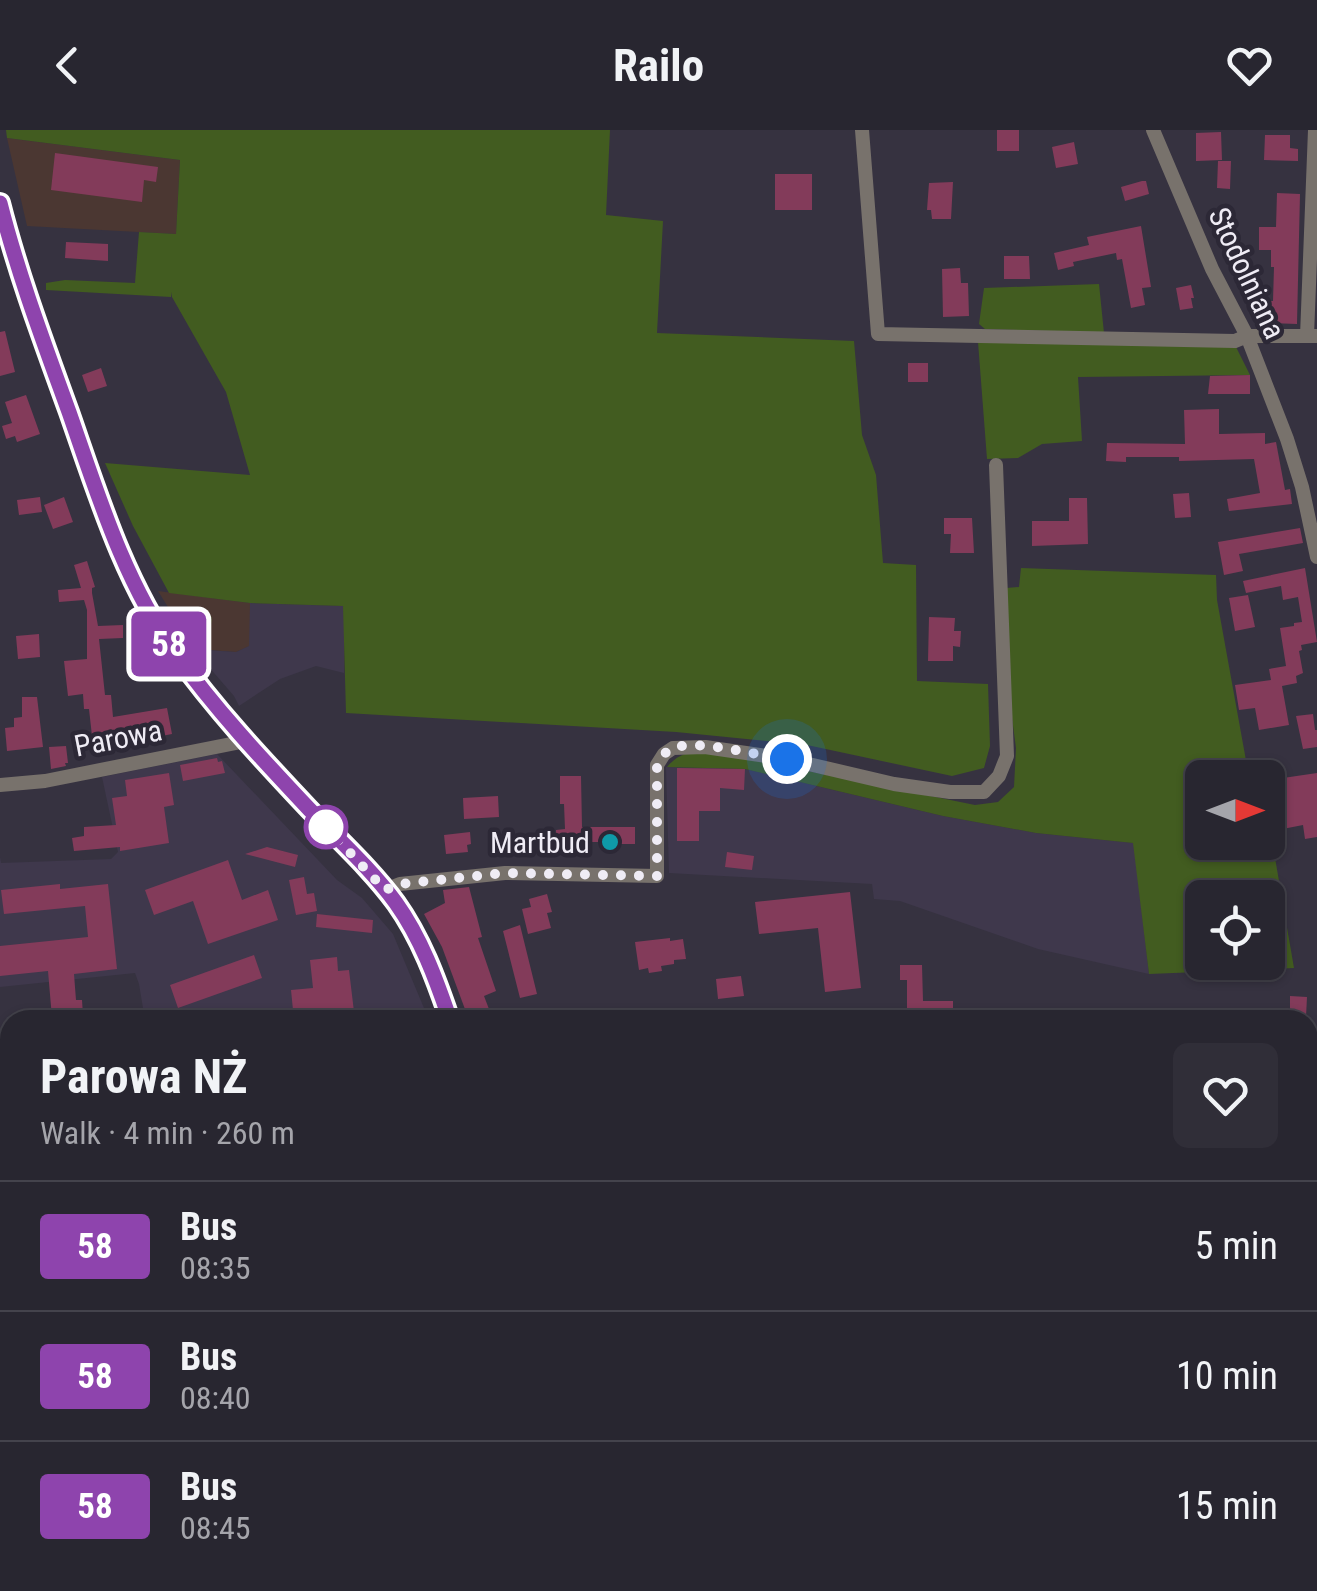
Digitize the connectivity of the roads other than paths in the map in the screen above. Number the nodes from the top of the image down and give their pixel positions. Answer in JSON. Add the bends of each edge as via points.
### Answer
{"nodes":[{"id":1,"x":862,"y":130,"type":"edge"},
{"id":2,"x":1153,"y":130,"type":"edge"},
{"id":3,"x":1315,"y":130,"type":"edge"},
{"id":4,"x":0,"y":203,"type":"edge"},
{"id":5,"x":1247,"y":336,"type":"junction"},
{"id":6,"x":1312,"y":336,"type":"edge"},
{"id":7,"x":996,"y":465,"type":"dead end"},
{"id":8,"x":1317,"y":557,"type":"edge"},
{"id":9,"x":246,"y":741,"type":"junction"},
{"id":10,"x":0,"y":784,"type":"edge"},
{"id":11,"x":385,"y":890,"type":"junction"},
{"id":12,"x":446,"y":1010,"type":"edge"}],
"edges":[{"from":1,"to":5,"type":"street","via":[[878,334]]},
{"from":2,"to":5,"type":"street","name":"Stodolniana"},
{"from":3,"to":6,"type":"street"},
{"from":4,"to":9,"type":"street","via":[[131,578],[174,651]]},
{"from":5,"to":6,"type":"street"},
{"from":5,"to":8,"type":"street","name":"Stodolniana","via":[[1302,486]]},
{"from":7,"to":11,"type":"street","via":[[1008,756],[984,792],[894,784],[705,747],[673,748],[657,766],[657,876],[505,873]]},
{"from":9,"to":10,"type":"street","name":"Parowa"},
{"from":9,"to":11,"type":"street"},
{"from":11,"to":12,"type":"street","via":[[424,953]]}]}
